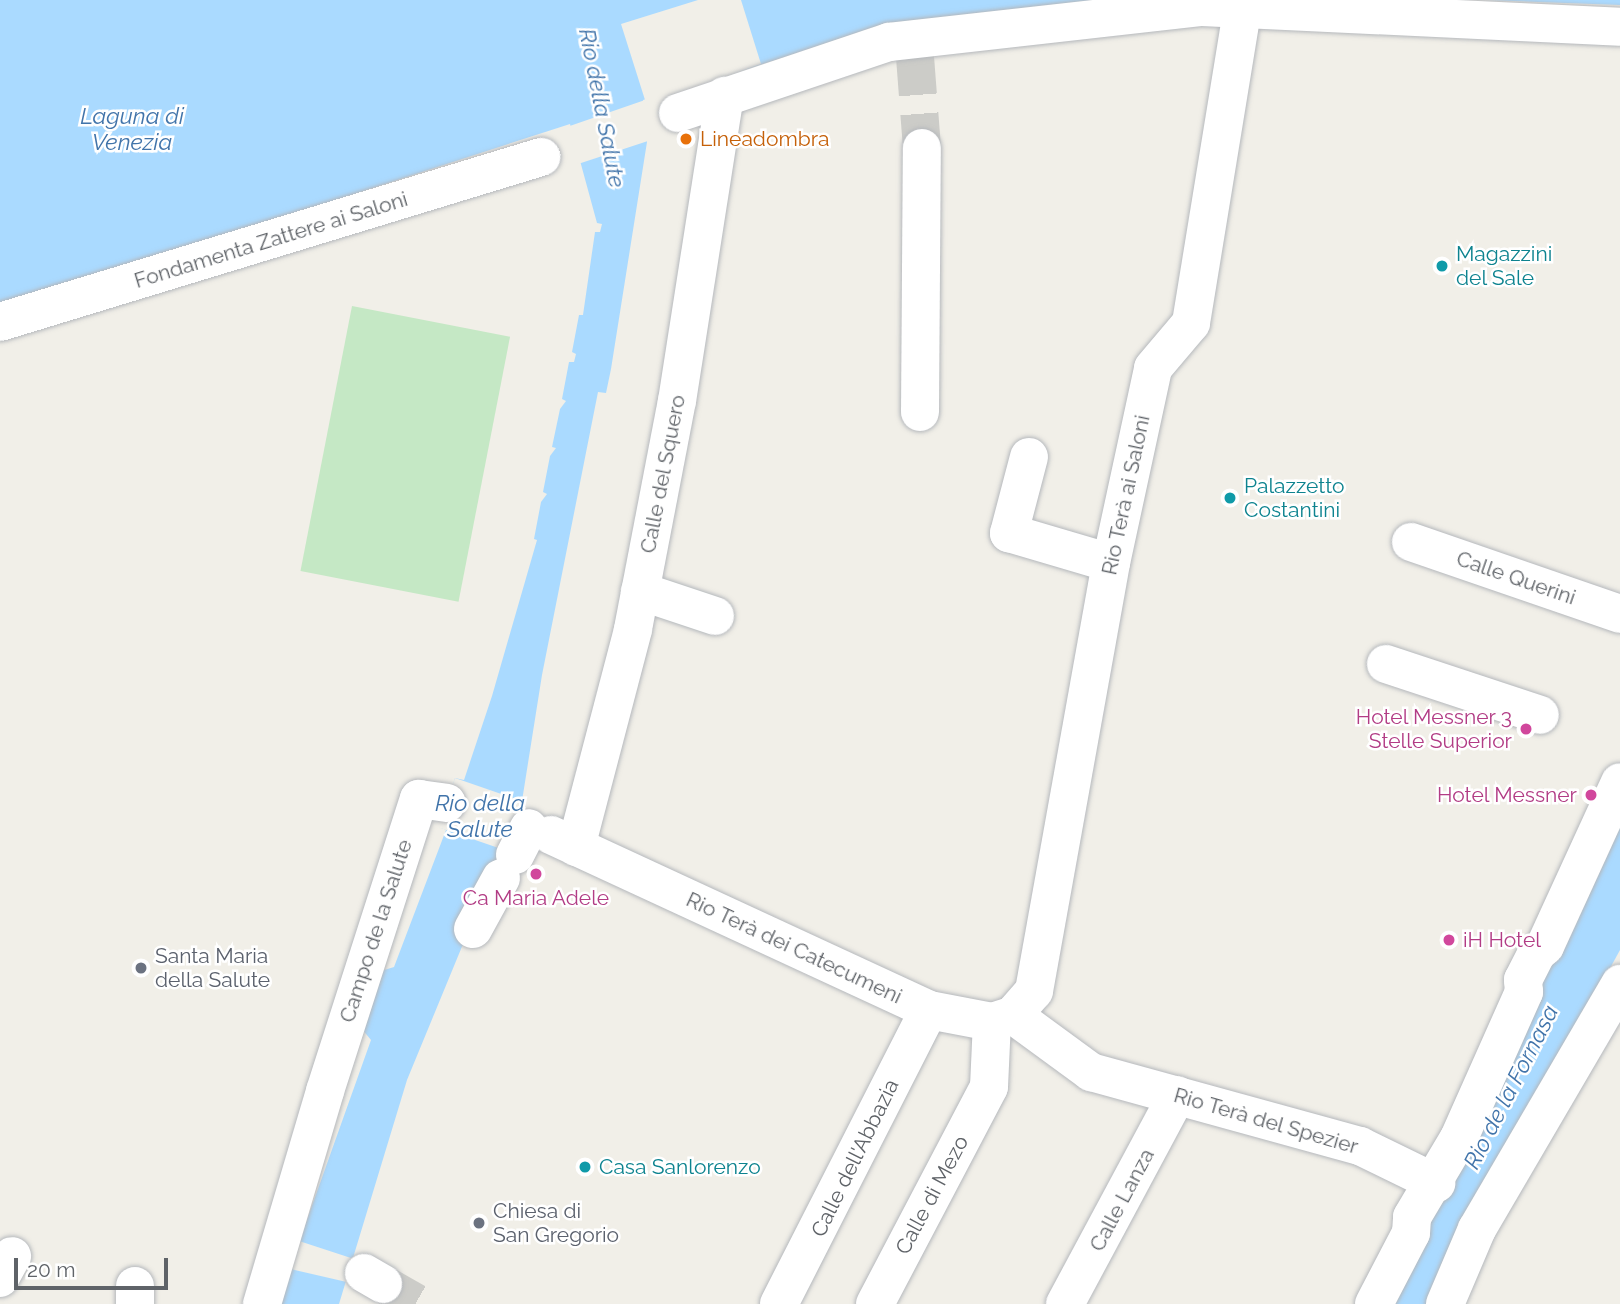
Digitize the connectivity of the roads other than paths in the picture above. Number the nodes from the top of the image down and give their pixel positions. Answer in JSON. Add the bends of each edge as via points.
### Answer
{"nodes":[{"id":1,"x":1242,"y":11,"type":"junction"},
{"id":2,"x":1620,"y":27,"type":"edge"},
{"id":3,"x":725,"y":96,"type":"junction"},
{"id":4,"x":678,"y":113,"type":"dead end"},
{"id":5,"x":922,"y":148,"type":"tunnel mouth"},
{"id":6,"x":541,"y":157,"type":"dead end"},
{"id":7,"x":0,"y":322,"type":"edge"},
{"id":8,"x":920,"y":412,"type":"dead end"},
{"id":9,"x":1029,"y":457,"type":"dead end"},
{"id":10,"x":1411,"y":542,"type":"dead end"},
{"id":11,"x":1111,"y":563,"type":"junction"},
{"id":12,"x":640,"y":591,"type":"junction"},
{"id":13,"x":1620,"y":614,"type":"edge"},
{"id":14,"x":715,"y":616,"type":"dead end"},
{"id":15,"x":1386,"y":664,"type":"dead end"},
{"id":16,"x":1540,"y":715,"type":"dead end"},
{"id":17,"x":1620,"y":782,"type":"edge"},
{"id":18,"x":447,"y":803,"type":"dead end"},
{"id":19,"x":534,"y":849,"type":"junction"},
{"id":20,"x":473,"y":929,"type":"dead end"},
{"id":21,"x":1620,"y":984,"type":"edge"},
{"id":22,"x":929,"y":1010,"type":"junction"},
{"id":23,"x":1013,"y":1010,"type":"junction"},
{"id":24,"x":989,"y":1087,"type":"joint"},
{"id":25,"x":1177,"y":1095,"type":"junction"},
{"id":26,"x":1436,"y":1183,"type":"junction"},
{"id":27,"x":262,"y":1304,"type":"edge"},
{"id":28,"x":779,"y":1304,"type":"edge"},
{"id":29,"x":875,"y":1304,"type":"edge"},
{"id":30,"x":1065,"y":1304,"type":"edge"},
{"id":31,"x":1374,"y":1304,"type":"edge"},
{"id":32,"x":1445,"y":1304,"type":"edge"}],
"edges":[{"from":1,"to":2,"type":"street"},
{"from":1,"to":3,"type":"street","via":[[1202,7],[914,48],[889,42]]},
{"from":1,"to":11,"type":"street","name":"Rio Terà ai Saloni","via":[[1191,323],[1153,368]]},
{"from":3,"to":4,"type":"street"},
{"from":3,"to":12,"type":"street","name":"Calle del Squero","via":[[677,401]]},
{"from":5,"to":8,"type":"street"},
{"from":6,"to":7,"type":"street","name":"Fondamenta Zattere ai Saloni"},
{"from":9,"to":11,"type":"street","via":[[1009,533]]},
{"from":10,"to":13,"type":"street","name":"Calle Querini"},
{"from":11,"to":23,"type":"street","name":"Rio Terà ai Saloni"},
{"from":12,"to":14,"type":"street"},
{"from":12,"to":19,"type":"street","name":"Calle del Squero"},
{"from":15,"to":16,"type":"street"},
{"from":17,"to":26,"type":"street","via":[[1545,946],[1523,980],[1524,992]]},
{"from":18,"to":27,"type":"street","name":"Campo de la Salute","via":[[419,799],[334,1094]]},
{"from":19,"to":20,"type":"street","name":"Calle del Squero"},
{"from":19,"to":22,"type":"street","name":"Rio Terà dei Catecumeni"},
{"from":21,"to":32,"type":"street","via":[[1477,1228]]},
{"from":22,"to":23,"type":"street","name":"Rio Terà dei Catecumeni"},
{"from":22,"to":28,"type":"street","name":"Calle dell'Abbazia"},
{"from":23,"to":24,"type":"street","name":"Rio Terà ai Saloni"},
{"from":23,"to":25,"type":"street","name":"Rio Terà del Spezier","via":[[1091,1072]]},
{"from":24,"to":29,"type":"street","name":"Calle di Mezo"},
{"from":25,"to":26,"type":"street","name":"Rio Terà del Spezier","via":[[1360,1146]]},
{"from":25,"to":30,"type":"street","name":"Calle Lanza"},
{"from":26,"to":31,"type":"street","via":[[1416,1209],[1411,1233]]}]}
